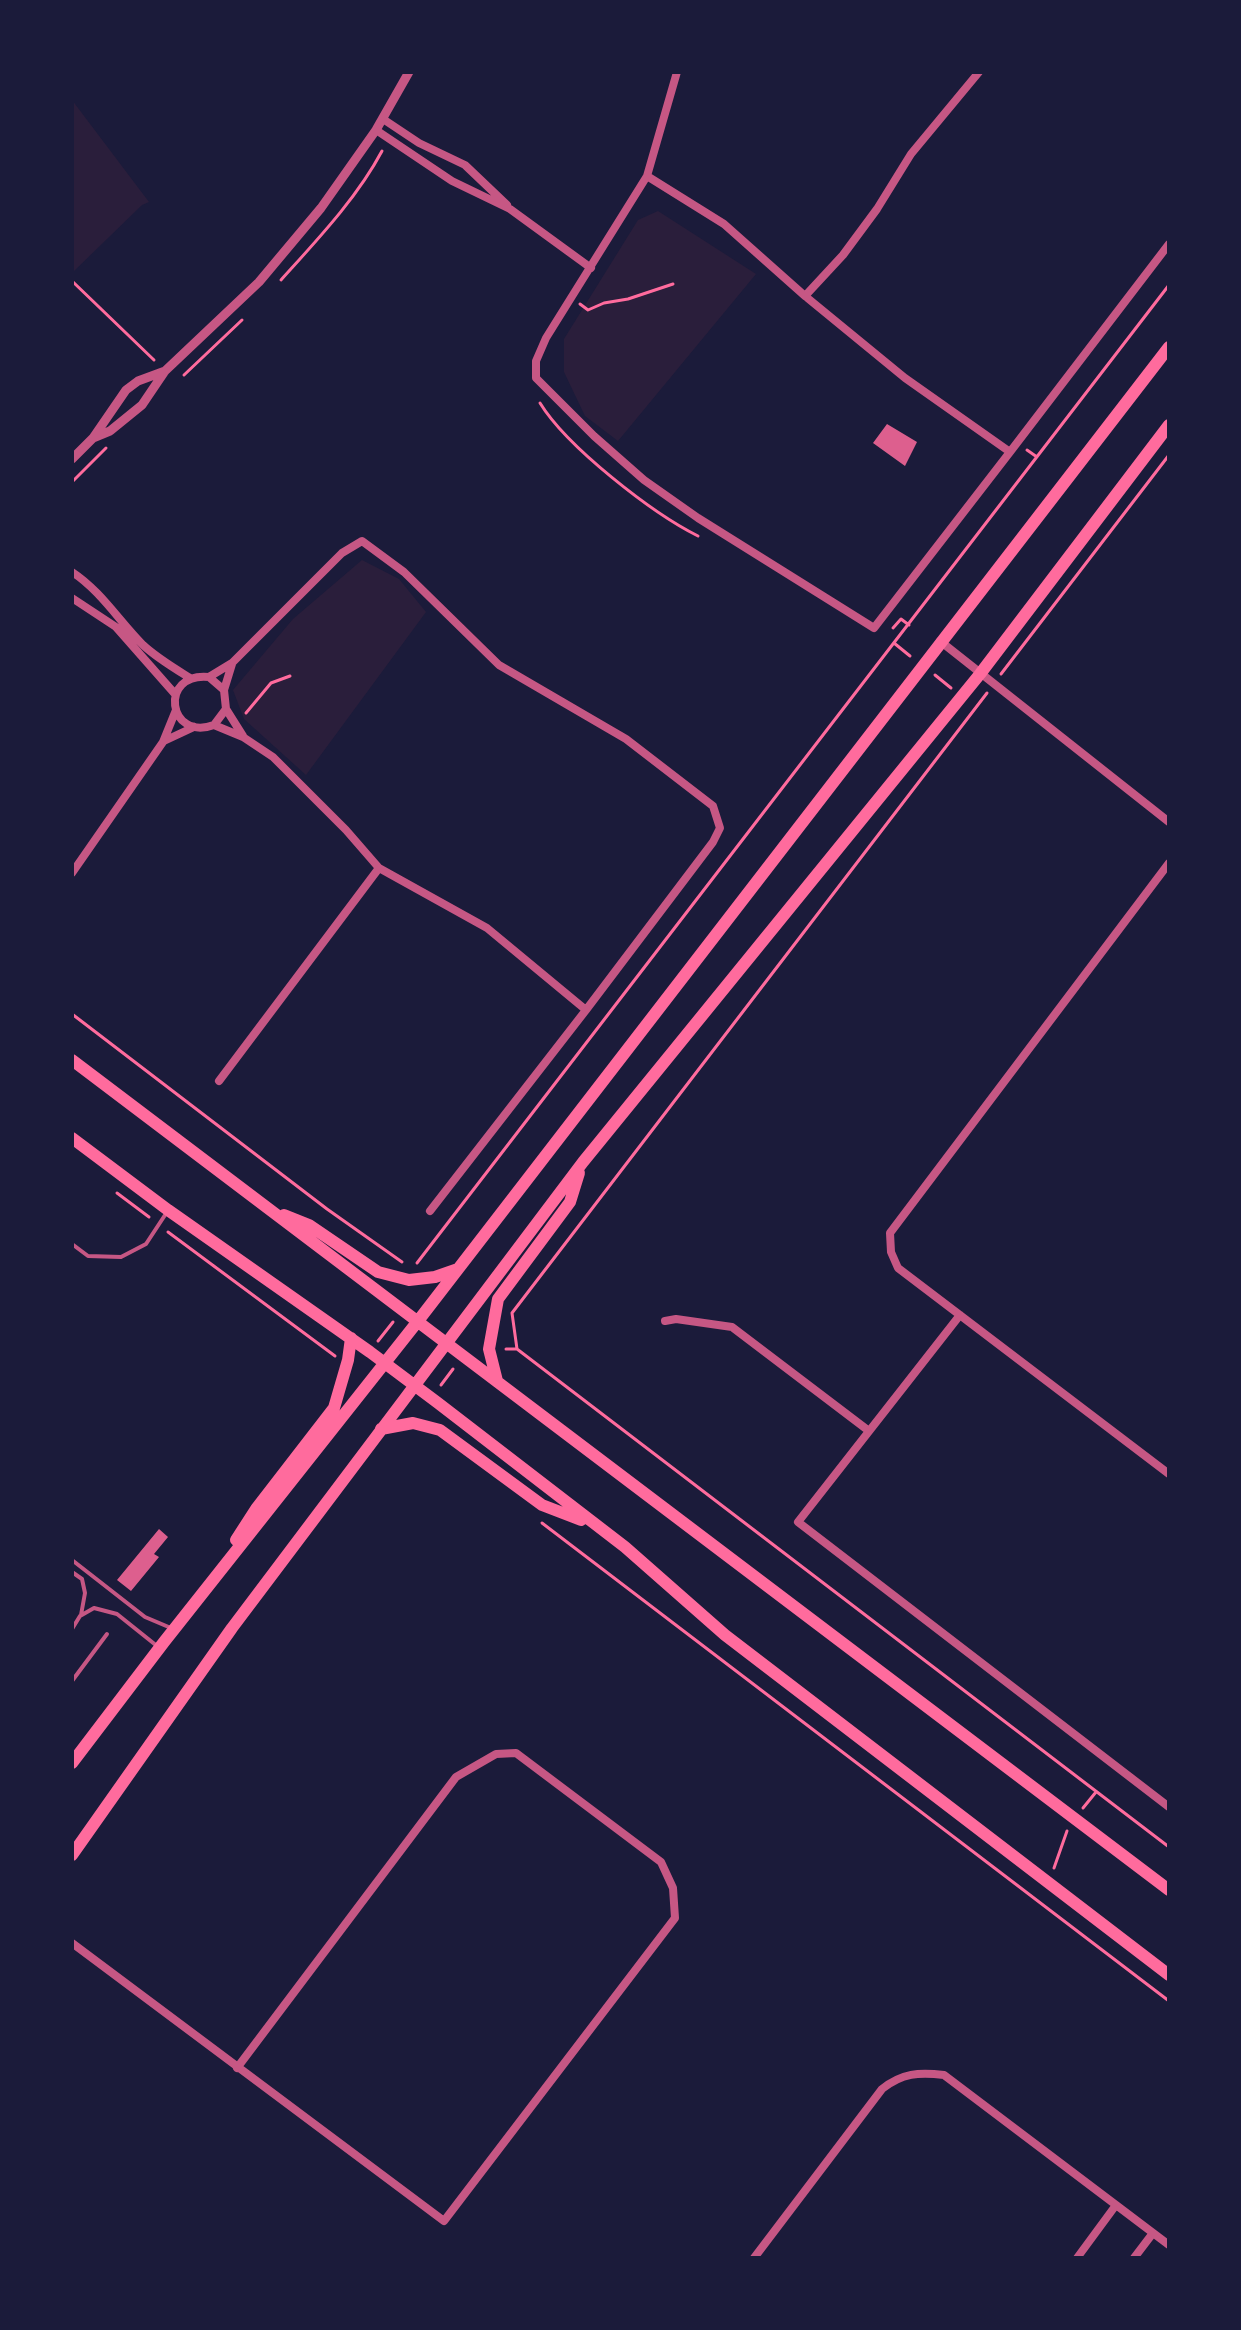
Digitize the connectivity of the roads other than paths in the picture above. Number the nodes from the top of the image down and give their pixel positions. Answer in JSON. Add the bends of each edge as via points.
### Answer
{"nodes":[{"id":1,"x":406,"y":72,"type":"edge"},
{"id":2,"x":677,"y":72,"type":"edge"},
{"id":3,"x":979,"y":72,"type":"edge"},
{"id":4,"x":383,"y":119,"type":"junction"},
{"id":5,"x":376,"y":130,"type":"junction"},
{"id":6,"x":647,"y":176,"type":"junction"},
{"id":7,"x":510,"y":209,"type":"junction"},
{"id":8,"x":1169,"y":244,"type":"edge"},
{"id":9,"x":591,"y":268,"type":"junction"},
{"id":10,"x":805,"y":296,"type":"junction"},
{"id":11,"x":1169,"y":347,"type":"edge"},
{"id":12,"x":165,"y":371,"type":"junction"},
{"id":13,"x":1169,"y":425,"type":"edge"},
{"id":14,"x":93,"y":438,"type":"junction"},
{"id":15,"x":1010,"y":452,"type":"junction"},
{"id":16,"x":72,"y":459,"type":"edge"},
{"id":17,"x":72,"y":572,"type":"edge"},
{"id":18,"x":72,"y":598,"type":"edge"},
{"id":19,"x":940,"y":641,"type":"junction"},
{"id":20,"x":232,"y":663,"type":"junction"},
{"id":21,"x":980,"y":674,"type":"junction"},
{"id":22,"x":209,"y":677,"type":"junction"},
{"id":23,"x":190,"y":678,"type":"junction"},
{"id":24,"x":224,"y":690,"type":"junction"},
{"id":25,"x":175,"y":694,"type":"junction"},
{"id":26,"x":226,"y":709,"type":"junction"},
{"id":27,"x":176,"y":710,"type":"junction"},
{"id":28,"x":214,"y":725,"type":"junction"},
{"id":29,"x":194,"y":727,"type":"junction"},
{"id":30,"x":243,"y":737,"type":"junction"},
{"id":31,"x":163,"y":742,"type":"junction"},
{"id":32,"x":1169,"y":822,"type":"edge"},
{"id":33,"x":1169,"y":863,"type":"edge"},
{"id":34,"x":379,"y":868,"type":"junction"},
{"id":35,"x":72,"y":873,"type":"edge"},
{"id":36,"x":586,"y":1010,"type":"junction"},
{"id":37,"x":72,"y":1060,"type":"edge"},
{"id":38,"x":219,"y":1081,"type":"dead end"},
{"id":39,"x":72,"y":1138,"type":"edge"},
{"id":40,"x":583,"y":1162,"type":"junction"},
{"id":41,"x":260,"y":1205,"type":"junction"},
{"id":42,"x":168,"y":1210,"type":"junction"},
{"id":43,"x":430,"y":1211,"type":"dead end"},
{"id":44,"x":72,"y":1244,"type":"edge"},
{"id":45,"x":458,"y":1269,"type":"junction"},
{"id":46,"x":960,"y":1315,"type":"junction"},
{"id":47,"x":418,"y":1321,"type":"junction"},
{"id":48,"x":665,"y":1321,"type":"dead end"},
{"id":49,"x":351,"y":1338,"type":"junction"},
{"id":50,"x":446,"y":1342,"type":"junction"},
{"id":51,"x":384,"y":1363,"type":"junction"},
{"id":52,"x":497,"y":1381,"type":"junction"},
{"id":53,"x":413,"y":1386,"type":"junction"},
{"id":54,"x":381,"y":1429,"type":"junction"},
{"id":55,"x":869,"y":1431,"type":"junction"},
{"id":56,"x":1169,"y":1474,"type":"edge"},
{"id":57,"x":591,"y":1523,"type":"junction"},
{"id":58,"x":72,"y":1560,"type":"edge"},
{"id":59,"x":72,"y":1572,"type":"edge"},
{"id":60,"x":205,"y":1590,"type":"junction"},
{"id":61,"x":80,"y":1616,"type":"junction"},
{"id":62,"x":72,"y":1629,"type":"edge"},
{"id":63,"x":174,"y":1629,"type":"junction"},
{"id":64,"x":107,"y":1634,"type":"dead end"},
{"id":65,"x":159,"y":1648,"type":"junction"},
{"id":66,"x":72,"y":1681,"type":"edge"},
{"id":67,"x":72,"y":1763,"type":"edge"},
{"id":68,"x":1169,"y":1807,"type":"edge"},
{"id":69,"x":72,"y":1855,"type":"edge"},
{"id":70,"x":1169,"y":1890,"type":"edge"},
{"id":71,"x":72,"y":1943,"type":"edge"},
{"id":72,"x":1169,"y":1975,"type":"edge"},
{"id":73,"x":237,"y":2068,"type":"junction"},
{"id":74,"x":1116,"y":2205,"type":"junction"},
{"id":75,"x":1153,"y":2233,"type":"junction"},
{"id":76,"x":1169,"y":2245,"type":"edge"},
{"id":77,"x":754,"y":2258,"type":"edge"},
{"id":78,"x":1077,"y":2258,"type":"edge"},
{"id":79,"x":1134,"y":2258,"type":"edge"}],
"edges":[{"from":1,"to":4,"type":"street"},
{"from":2,"to":6,"type":"street"},
{"from":3,"to":10,"type":"street","via":[[911,154],[843,255]]},
{"from":4,"to":5,"type":"street"},
{"from":4,"to":7,"type":"street","via":[[465,165]]},
{"from":5,"to":7,"type":"street","via":[[452,181]]},
{"from":5,"to":12,"type":"street","via":[[259,282]]},
{"from":6,"to":9,"type":"street"},
{"from":6,"to":10,"type":"street","via":[[724,224]]},
{"from":7,"to":9,"type":"street"},
{"from":8,"to":15,"type":"street"},
{"from":9,"to":15,"type":"street","via":[[546,338],[536,361],[536,378],[644,480],[874,628]]},
{"from":10,"to":15,"type":"street","via":[[905,378]]},
{"from":11,"to":19,"type":"main road"},
{"from":12,"to":14,"type":"street","via":[[142,405]]},
{"from":12,"to":14,"type":"street","via":[[126,390]]},
{"from":13,"to":21,"type":"main road"},
{"from":14,"to":16,"type":"street"},
{"from":17,"to":23,"type":"street","via":[[92,586],[145,646]]},
{"from":18,"to":25,"type":"street","via":[[116,627]]},
{"from":19,"to":21,"type":"street"},
{"from":19,"to":45,"type":"main road"},
{"from":20,"to":22,"type":"street"},
{"from":20,"to":24,"type":"street"},
{"from":20,"to":36,"type":"street","via":[[342,553],[362,541],[404,572],[499,665],[626,739],[713,806],[720,828],[713,842]]},
{"from":21,"to":32,"type":"street"},
{"from":21,"to":40,"type":"main road"},
{"from":22,"to":23,"type":"street"},
{"from":22,"to":24,"type":"street"},
{"from":23,"to":25,"type":"street"},
{"from":24,"to":26,"type":"street"},
{"from":25,"to":27,"type":"street"},
{"from":26,"to":28,"type":"street"},
{"from":26,"to":30,"type":"street"},
{"from":27,"to":29,"type":"street"},
{"from":27,"to":31,"type":"street"},
{"from":28,"to":29,"type":"street"},
{"from":28,"to":30,"type":"street"},
{"from":29,"to":31,"type":"street"},
{"from":30,"to":34,"type":"street","via":[[273,757]]},
{"from":31,"to":35,"type":"street"},
{"from":33,"to":46,"type":"street","via":[[890,1233],[898,1268]]},
{"from":34,"to":36,"type":"street","via":[[487,928]]},
{"from":34,"to":38,"type":"street"},
{"from":36,"to":43,"type":"street"},
{"from":37,"to":41,"type":"main road"},
{"from":39,"to":42,"type":"main road"},
{"from":40,"to":50,"type":"main road"},
{"from":40,"to":52,"type":"main road","via":[[570,1202],[498,1299],[489,1349]]},
{"from":41,"to":45,"type":"main road","via":[[309,1225],[378,1272],[409,1280]]},
{"from":41,"to":47,"type":"main road"},
{"from":42,"to":44,"type":"lane","via":[[146,1244],[121,1257],[88,1256]]},
{"from":42,"to":49,"type":"main road"},
{"from":45,"to":47,"type":"main road"},
{"from":46,"to":55,"type":"street"},
{"from":46,"to":56,"type":"street"},
{"from":47,"to":50,"type":"main road"},
{"from":47,"to":51,"type":"main road"},
{"from":48,"to":55,"type":"street","via":[[732,1327]]},
{"from":49,"to":51,"type":"main road"},
{"from":49,"to":60,"type":"main road","via":[[334,1408],[256,1509]]},
{"from":50,"to":52,"type":"main road"},
{"from":50,"to":53,"type":"main road"},
{"from":51,"to":53,"type":"main road"},
{"from":51,"to":60,"type":"main road"},
{"from":52,"to":70,"type":"main road"},
{"from":53,"to":54,"type":"main road"},
{"from":53,"to":57,"type":"main road"},
{"from":54,"to":57,"type":"main road","via":[[413,1423],[440,1430],[542,1505]]},
{"from":54,"to":69,"type":"main road"},
{"from":55,"to":68,"type":"street","via":[[798,1522]]},
{"from":57,"to":72,"type":"main road","via":[[725,1635]]},
{"from":58,"to":63,"type":"lane","via":[[145,1617]]},
{"from":59,"to":61,"type":"lane","via":[[82,1579],[85,1593]]},
{"from":60,"to":63,"type":"main road"},
{"from":61,"to":62,"type":"lane"},
{"from":61,"to":65,"type":"lane","via":[[94,1608],[117,1614]]},
{"from":63,"to":65,"type":"main road"},
{"from":64,"to":66,"type":"lane"},
{"from":65,"to":67,"type":"main road"},
{"from":71,"to":73,"type":"street"},
{"from":73,"to":73,"type":"street","via":[[456,1777],[496,1754],[516,1753],[661,1862],[673,1888],[675,1918],[444,2221]]},
{"from":74,"to":75,"type":"street"},
{"from":74,"to":77,"type":"street","via":[[944,2075],[906,2074],[882,2089]]},
{"from":74,"to":78,"type":"street"},
{"from":75,"to":76,"type":"street"},
{"from":75,"to":79,"type":"street"}]}
